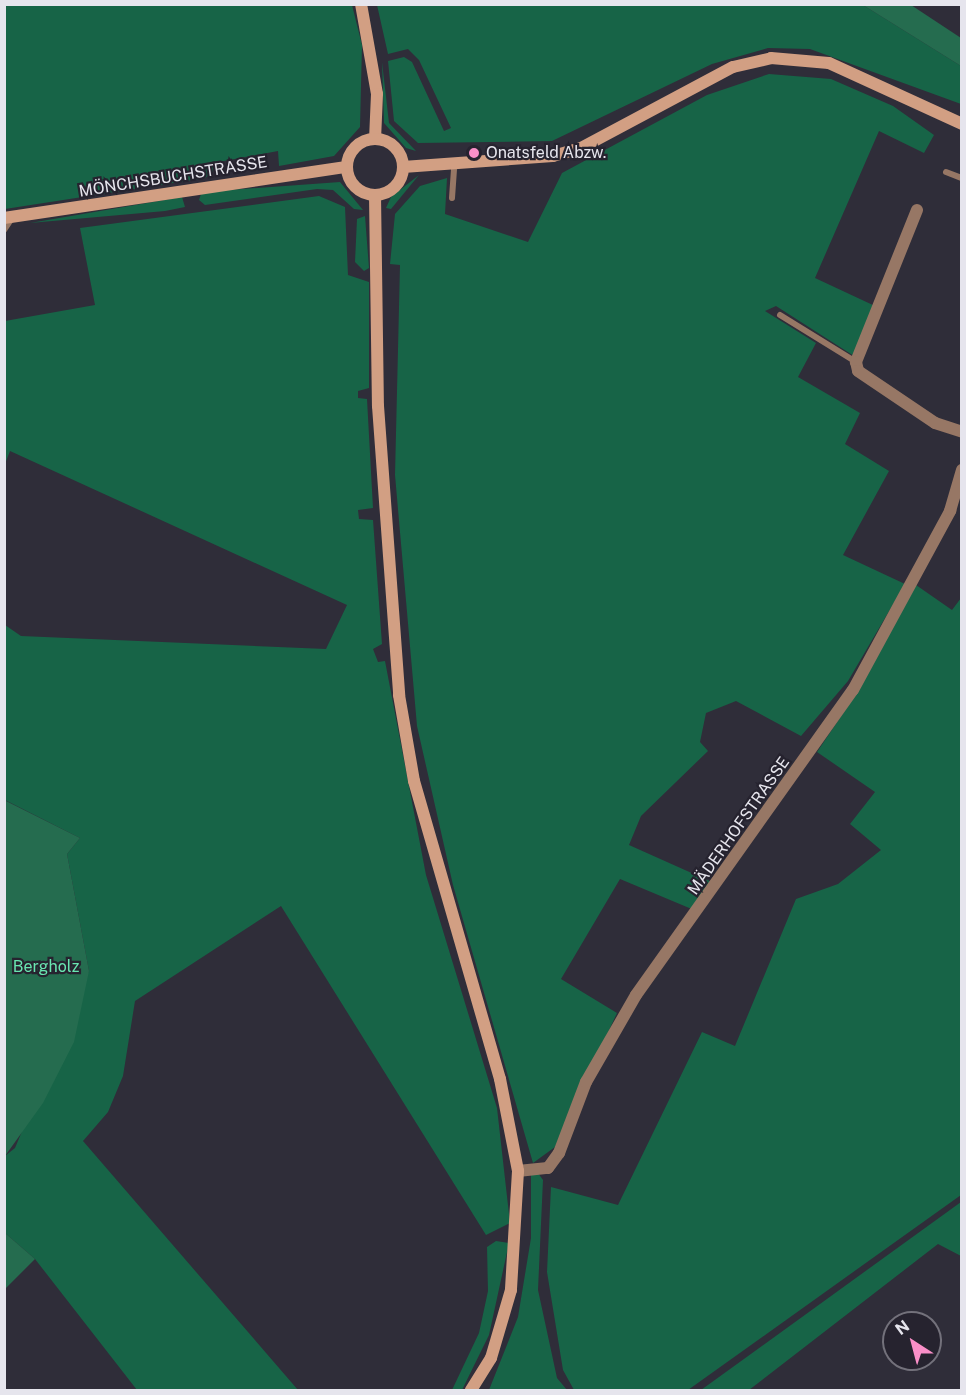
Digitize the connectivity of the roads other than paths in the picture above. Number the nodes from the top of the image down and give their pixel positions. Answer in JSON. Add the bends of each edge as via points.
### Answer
{"nodes":[{"id":1,"x":360,"y":4,"type":"edge"},
{"id":2,"x":962,"y":124,"type":"edge"},
{"id":3,"x":375,"y":139,"type":"junction"},
{"id":4,"x":346,"y":167,"type":"junction"},
{"id":5,"x":403,"y":167,"type":"junction"},
{"id":6,"x":454,"y":167,"type":"junction"},
{"id":7,"x":946,"y":172,"type":"dead end"},
{"id":8,"x":962,"y":178,"type":"edge"},
{"id":9,"x":375,"y":195,"type":"junction"},
{"id":10,"x":452,"y":198,"type":"dead end"},
{"id":11,"x":917,"y":210,"type":"dead end"},
{"id":12,"x":8,"y":218,"type":"edge"},
{"id":13,"x":4,"y":230,"type":"edge"},
{"id":14,"x":780,"y":315,"type":"dead end"},
{"id":15,"x":856,"y":362,"type":"junction"},
{"id":16,"x":962,"y":432,"type":"edge"},
{"id":17,"x":962,"y":470,"type":"edge"},
{"id":18,"x":518,"y":1171,"type":"junction"},
{"id":19,"x":471,"y":1390,"type":"edge"}],
"edges":[{"from":1,"to":3,"type":"street","via":[[377,94]]},
{"from":2,"to":6,"type":"street","via":[[829,63],[771,58],[733,67],[690,87],[581,148],[525,162]]},
{"from":3,"to":4,"type":"street","via":[[358,144]]},
{"from":3,"to":5,"type":"street","via":[[398,150]]},
{"from":4,"to":9,"type":"street","via":[[358,190]]},
{"from":4,"to":12,"type":"street","name":"MÖNCHSBUCHSTRASSE"},
{"from":5,"to":6,"type":"street"},
{"from":5,"to":9,"type":"street","via":[[398,184]]},
{"from":6,"to":10,"type":"lane"},
{"from":7,"to":8,"type":"lane"},
{"from":9,"to":18,"type":"street","via":[[378,406],[399,695],[414,781],[500,1079]]},
{"from":11,"to":15,"type":"street"},
{"from":12,"to":13,"type":"lane"},
{"from":14,"to":15,"type":"lane"},
{"from":15,"to":16,"type":"street","via":[[858,371],[935,423]]},
{"from":17,"to":18,"type":"street","name":"MÄDERHOFSTRASSE","via":[[950,511],[854,690],[636,995],[586,1082],[559,1153],[548,1168]]},
{"from":18,"to":19,"type":"street","via":[[511,1290],[490,1358]]}]}
